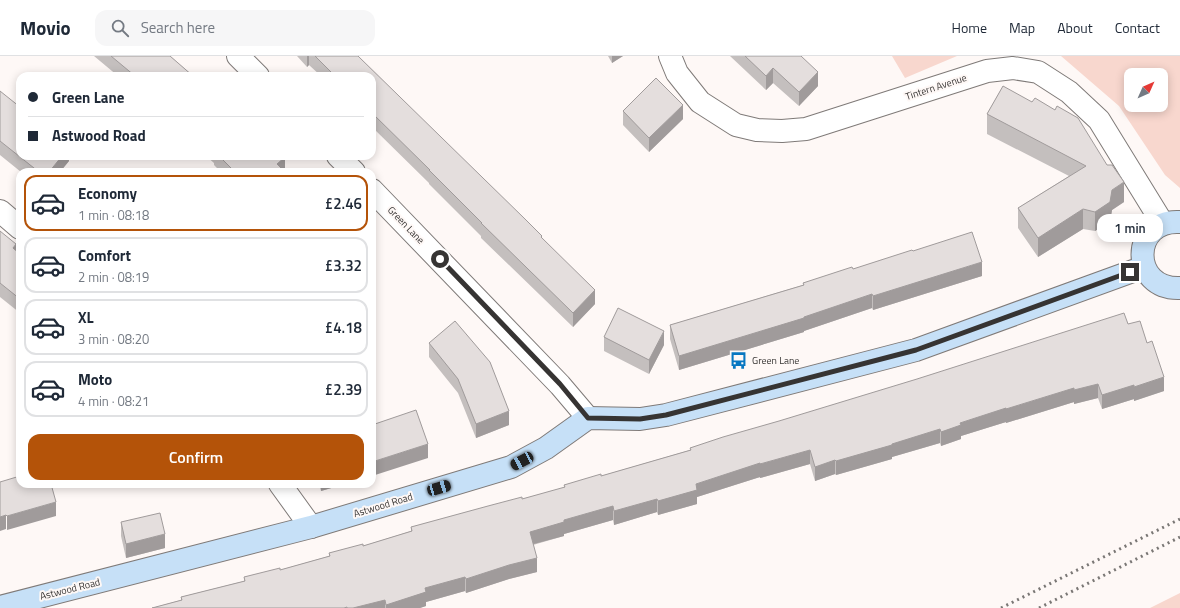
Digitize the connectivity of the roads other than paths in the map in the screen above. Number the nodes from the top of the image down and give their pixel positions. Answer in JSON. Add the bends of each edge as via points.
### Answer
{"nodes":[{"id":1,"x":238,"y":56,"type":"edge"},
{"id":2,"x":670,"y":56,"type":"edge"},
{"id":3,"x":254,"y":72,"type":"edge"},
{"id":4,"x":342,"y":160,"type":"edge"},
{"id":5,"x":350,"y":168,"type":"edge"},
{"id":6,"x":376,"y":194,"type":"edge"},
{"id":7,"x":0,"y":211,"type":"edge"},
{"id":8,"x":1171,"y":223,"type":"edge"},
{"id":9,"x":16,"y":225,"type":"edge"},
{"id":10,"x":1144,"y":267,"type":"junction"},
{"id":11,"x":1180,"y":288,"type":"edge"},
{"id":12,"x":588,"y":418,"type":"junction"},
{"id":13,"x":283,"y":488,"type":"edge"},
{"id":14,"x":311,"y":527,"type":"junction"},
{"id":15,"x":0,"y":607,"type":"edge"}],
"edges":[{"from":1,"to":3,"type":"street"},
{"from":2,"to":8,"type":"street","name":"Tintern Avenue","via":[[677,73],[700,102],[736,125],[757,130],[806,129],[988,71],[1013,68],[1038,72],[1069,92],[1099,120]]},
{"from":4,"to":5,"type":"street"},
{"from":6,"to":12,"type":"street","name":"Green Lane","via":[[560,384]]},
{"from":7,"to":9,"type":"street"},
{"from":8,"to":10,"type":"main road","via":[[1154,229],[1147,237],[1143,246]]},
{"from":10,"to":11,"type":"main road","via":[[1152,278],[1164,286]]},
{"from":10,"to":12,"type":"main road","via":[[916,350],[666,415],[640,419]]},
{"from":12,"to":14,"type":"main road","name":"Astwood Road","via":[[546,448],[511,467]]},
{"from":13,"to":14,"type":"street"},
{"from":14,"to":15,"type":"main road","name":"Astwood Road"}]}
